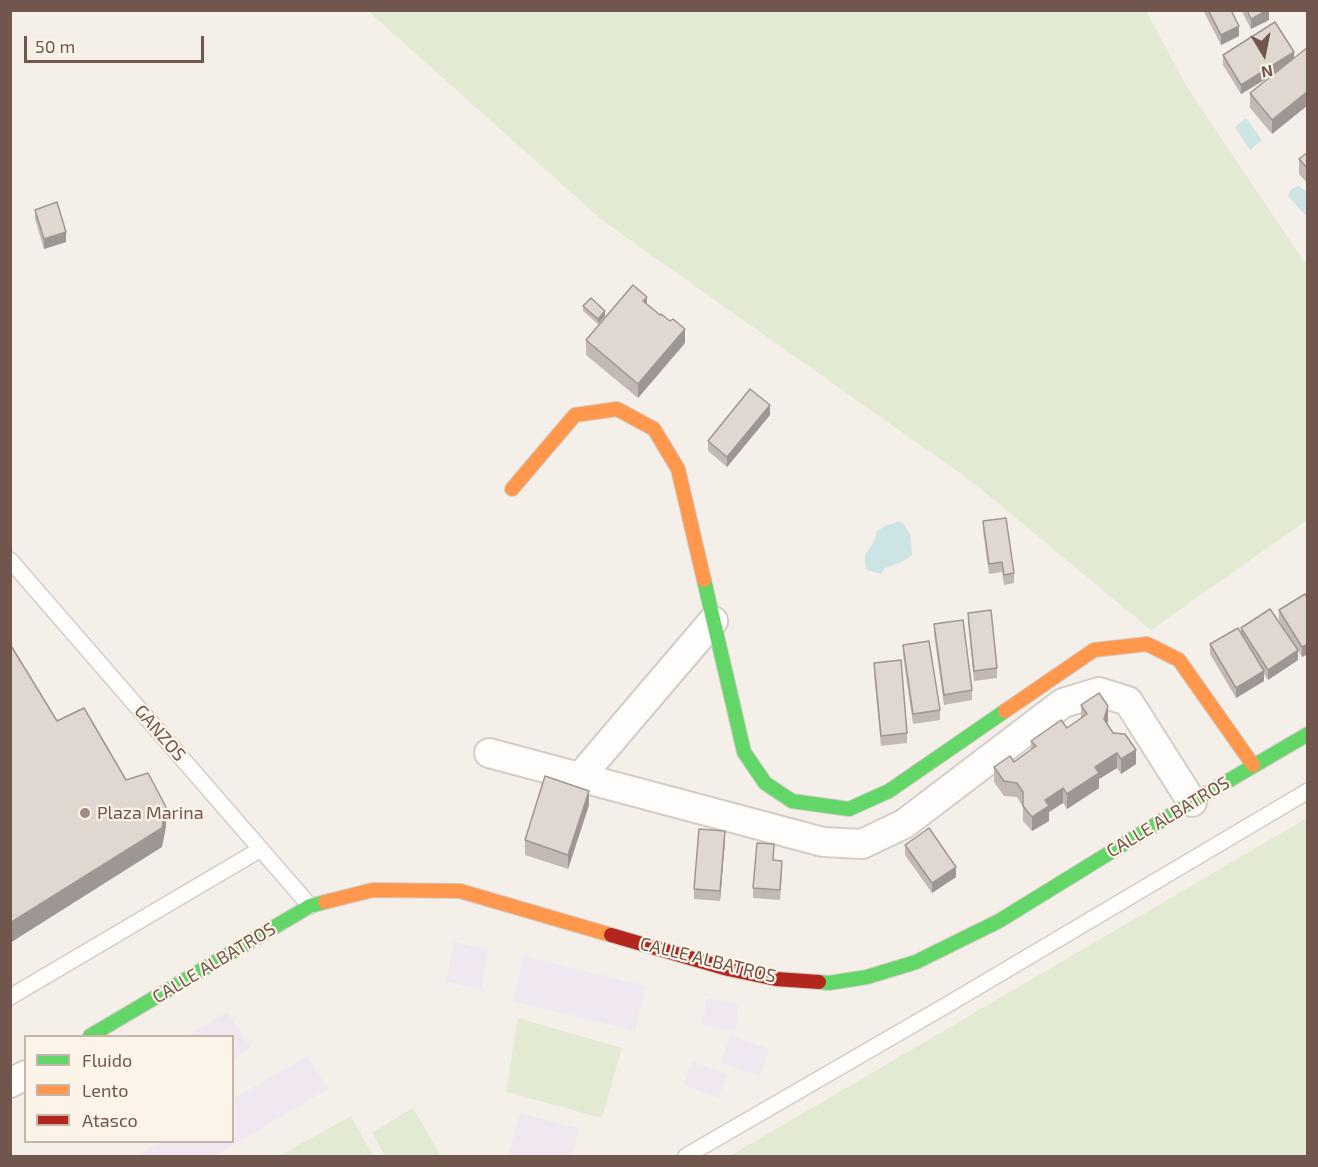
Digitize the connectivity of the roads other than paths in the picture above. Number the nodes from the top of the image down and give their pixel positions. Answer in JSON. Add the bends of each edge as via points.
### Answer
{"nodes":[{"id":1,"x":512,"y":489,"type":"dead end"},
{"id":2,"x":10,"y":560,"type":"edge"},
{"id":3,"x":713,"y":621,"type":"junction"},
{"id":4,"x":1072,"y":665,"type":"junction"},
{"id":5,"x":1082,"y":697,"type":"junction"},
{"id":6,"x":1308,"y":734,"type":"edge"},
{"id":7,"x":489,"y":753,"type":"dead end"},
{"id":8,"x":1252,"y":765,"type":"junction"},
{"id":9,"x":580,"y":777,"type":"junction"},
{"id":10,"x":889,"y":791,"type":"junction"},
{"id":11,"x":1308,"y":791,"type":"edge"},
{"id":12,"x":792,"y":801,"type":"junction"},
{"id":13,"x":1192,"y":802,"type":"junction"},
{"id":14,"x":904,"y":824,"type":"junction"},
{"id":15,"x":781,"y":830,"type":"junction"},
{"id":16,"x":261,"y":849,"type":"junction"},
{"id":17,"x":310,"y":906,"type":"junction"},
{"id":18,"x":10,"y":997,"type":"edge"},
{"id":19,"x":92,"y":1035,"type":"edge"},
{"id":20,"x":24,"y":1076,"type":"edge"},
{"id":21,"x":10,"y":1083,"type":"edge"},
{"id":22,"x":686,"y":1156,"type":"edge"}],
"edges":[{"from":1,"to":3,"type":"street","via":[[575,415],[617,409],[654,429],[678,469]]},
{"from":2,"to":16,"type":"lane","name":"GANZOS"},
{"from":3,"to":9,"type":"street"},
{"from":3,"to":12,"type":"street","via":[[744,752],[765,783]]},
{"from":4,"to":5,"type":"street"},
{"from":4,"to":8,"type":"street","via":[[1094,650],[1147,644],[1179,660]]},
{"from":4,"to":10,"type":"street"},
{"from":5,"to":13,"type":"street","via":[[1099,692],[1128,701]]},
{"from":5,"to":14,"type":"street","via":[[1063,703]]},
{"from":6,"to":8,"type":"street","name":"CALLE ALBATROS"},
{"from":7,"to":9,"type":"street"},
{"from":8,"to":13,"type":"street","name":"CALLE ALBATROS"},
{"from":9,"to":15,"type":"street"},
{"from":10,"to":12,"type":"street","via":[[849,809]]},
{"from":10,"to":14,"type":"street"},
{"from":11,"to":22,"type":"lane"},
{"from":12,"to":15,"type":"street"},
{"from":13,"to":17,"type":"street","name":"CALLE ALBATROS","via":[[999,921],[916,962],[867,977],[828,983],[776,979],[728,969],[460,891],[373,890]]},
{"from":14,"to":15,"type":"street","via":[[862,844],[823,842]]},
{"from":16,"to":17,"type":"lane","name":"GANZOS"},
{"from":16,"to":18,"type":"lane"},
{"from":17,"to":19,"type":"street","name":"CALLE ALBATROS"},
{"from":20,"to":21,"type":"street"}]}
